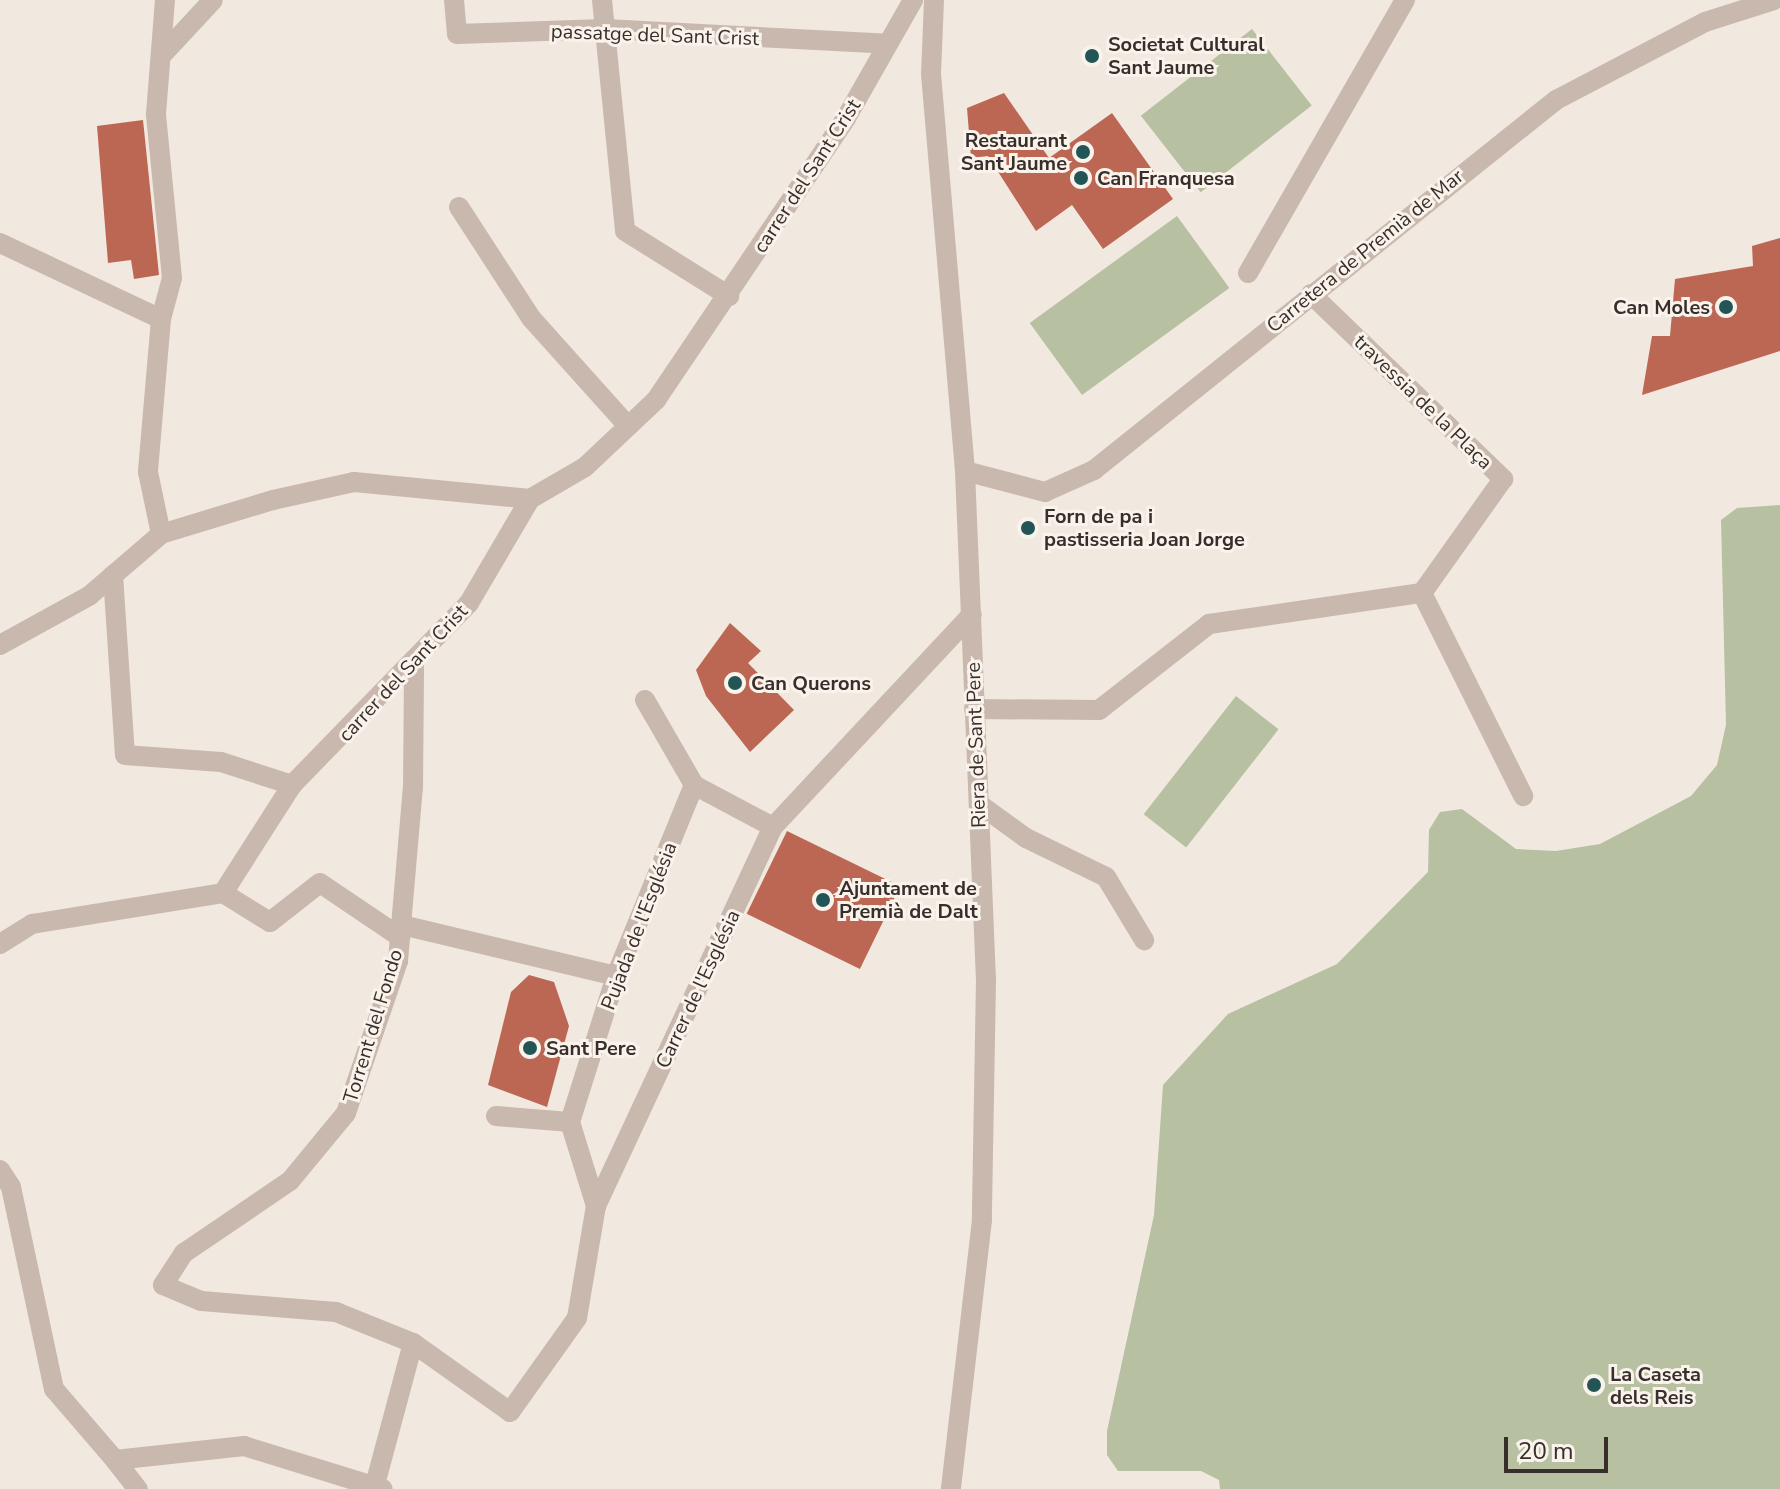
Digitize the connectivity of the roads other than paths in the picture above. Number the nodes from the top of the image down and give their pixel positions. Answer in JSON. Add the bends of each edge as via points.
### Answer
{"nodes":[{"id":1,"x":165,"y":0,"type":"edge"},
{"id":2,"x":213,"y":0,"type":"edge"},
{"id":3,"x":454,"y":0,"type":"edge"},
{"id":4,"x":602,"y":0,"type":"edge"},
{"id":5,"x":913,"y":0,"type":"edge"},
{"id":6,"x":934,"y":0,"type":"edge"},
{"id":7,"x":1405,"y":0,"type":"edge"},
{"id":8,"x":1774,"y":0,"type":"edge"},
{"id":9,"x":605,"y":29,"type":"junction"},
{"id":10,"x":888,"y":44,"type":"junction"},
{"id":11,"x":161,"y":56,"type":"junction"},
{"id":12,"x":459,"y":207,"type":"dead end"},
{"id":13,"x":0,"y":243,"type":"edge"},
{"id":14,"x":1248,"y":273,"type":"dead end"},
{"id":15,"x":1311,"y":294,"type":"junction"},
{"id":16,"x":729,"y":296,"type":"junction"},
{"id":17,"x":161,"y":319,"type":"junction"},
{"id":18,"x":628,"y":426,"type":"junction"},
{"id":19,"x":965,"y":471,"type":"junction"},
{"id":20,"x":530,"y":499,"type":"junction"},
{"id":21,"x":161,"y":534,"type":"junction"},
{"id":22,"x":113,"y":575,"type":"junction"},
{"id":23,"x":1422,"y":593,"type":"junction"},
{"id":24,"x":972,"y":614,"type":"junction"},
{"id":25,"x":0,"y":645,"type":"edge"},
{"id":26,"x":414,"y":666,"type":"junction"},
{"id":27,"x":645,"y":700,"type":"dead end"},
{"id":28,"x":974,"y":709,"type":"junction"},
{"id":29,"x":292,"y":785,"type":"junction"},
{"id":30,"x":694,"y":785,"type":"junction"},
{"id":31,"x":1523,"y":796,"type":"dead end"},
{"id":32,"x":979,"y":804,"type":"junction"},
{"id":33,"x":773,"y":827,"type":"junction"},
{"id":34,"x":223,"y":893,"type":"junction"},
{"id":35,"x":401,"y":931,"type":"junction"},
{"id":36,"x":1144,"y":940,"type":"dead end"},
{"id":37,"x":0,"y":944,"type":"edge"},
{"id":38,"x":616,"y":976,"type":"junction"},
{"id":39,"x":496,"y":1116,"type":"dead end"},
{"id":40,"x":570,"y":1122,"type":"junction"},
{"id":41,"x":0,"y":1170,"type":"edge"},
{"id":42,"x":596,"y":1206,"type":"junction"},
{"id":43,"x":413,"y":1343,"type":"junction"},
{"id":44,"x":510,"y":1412,"type":"joint"},
{"id":45,"x":115,"y":1460,"type":"junction"},
{"id":46,"x":380,"y":1485,"type":"edge"},
{"id":47,"x":138,"y":1489,"type":"edge"},
{"id":48,"x":951,"y":1489,"type":"edge"}],
"edges":[{"from":1,"to":11,"type":"street"},
{"from":2,"to":11,"type":"street"},
{"from":3,"to":9,"type":"street","name":"passatge del Sant Crist","via":[[457,34]]},
{"from":4,"to":9,"type":"street"},
{"from":5,"to":10,"type":"street","name":"carrer del Sant Crist"},
{"from":6,"to":19,"type":"street","name":"Riera de Sant Pere","via":[[931,74]]},
{"from":7,"to":14,"type":"street"},
{"from":8,"to":15,"type":"street","name":"Carretera de Premià de Mar","via":[[1705,22],[1556,100]]},
{"from":9,"to":10,"type":"street","name":"passatge del Sant Crist"},
{"from":9,"to":16,"type":"street","via":[[625,231]]},
{"from":10,"to":16,"type":"street","name":"carrer del Sant Crist"},
{"from":11,"to":17,"type":"street","via":[[156,114],[172,278]]},
{"from":12,"to":18,"type":"street","via":[[531,318]]},
{"from":13,"to":17,"type":"street"},
{"from":15,"to":19,"type":"street","name":"Carretera de Premià de Mar","via":[[1094,470],[1045,492]]},
{"from":15,"to":23,"type":"street","name":"travessia de la Plaça","via":[[1503,479]]},
{"from":16,"to":18,"type":"street","name":"carrer del Sant Crist","via":[[656,400]]},
{"from":17,"to":21,"type":"street","via":[[148,472]]},
{"from":18,"to":20,"type":"street","name":"carrer del Sant Crist","via":[[585,467]]},
{"from":19,"to":24,"type":"street","name":"Riera de Sant Pere"},
{"from":20,"to":21,"type":"street","via":[[354,482]]},
{"from":20,"to":26,"type":"street","name":"carrer del Sant Crist","via":[[469,603]]},
{"from":21,"to":22,"type":"street"},
{"from":22,"to":25,"type":"street"},
{"from":22,"to":29,"type":"street","via":[[125,755],[221,762]]},
{"from":23,"to":28,"type":"street","via":[[1209,624],[1099,710]]},
{"from":23,"to":31,"type":"street"},
{"from":24,"to":28,"type":"street","name":"Riera de Sant Pere"},
{"from":24,"to":33,"type":"street","name":"Carrer de l'Església"},
{"from":26,"to":29,"type":"street","name":"carrer del Sant Crist"},
{"from":26,"to":35,"type":"street","name":"Torrent del Fondo"},
{"from":27,"to":30,"type":"street"},
{"from":28,"to":32,"type":"street","name":"Riera de Sant Pere"},
{"from":29,"to":34,"type":"street","name":"carrer del Sant Crist"},
{"from":30,"to":33,"type":"street"},
{"from":30,"to":38,"type":"street","name":"Pujada de l'Església"},
{"from":32,"to":36,"type":"street","via":[[1026,838],[1106,877]]},
{"from":32,"to":48,"type":"street","name":"Riera de Sant Pere","via":[[982,1220]]},
{"from":33,"to":42,"type":"street","name":"Carrer de l'Església"},
{"from":34,"to":35,"type":"street","via":[[270,922],[320,883]]},
{"from":34,"to":37,"type":"street","via":[[32,924]]},
{"from":35,"to":38,"type":"street"},
{"from":35,"to":43,"type":"street","name":"Torrent del Fondo","via":[[346,1113],[290,1181],[184,1253],[163,1285],[201,1301],[336,1312]]},
{"from":38,"to":40,"type":"street","name":"Pujada de l'Església"},
{"from":39,"to":40,"type":"street"},
{"from":40,"to":42,"type":"street"},
{"from":41,"to":45,"type":"street","via":[[11,1187],[54,1389]]},
{"from":42,"to":44,"type":"street","name":"Carrer de l'Església","via":[[577,1318]]},
{"from":43,"to":44,"type":"street","name":"Torrent del Fondo"},
{"from":43,"to":46,"type":"street"},
{"from":45,"to":46,"type":"street","via":[[244,1446]]},
{"from":45,"to":47,"type":"street"}]}
